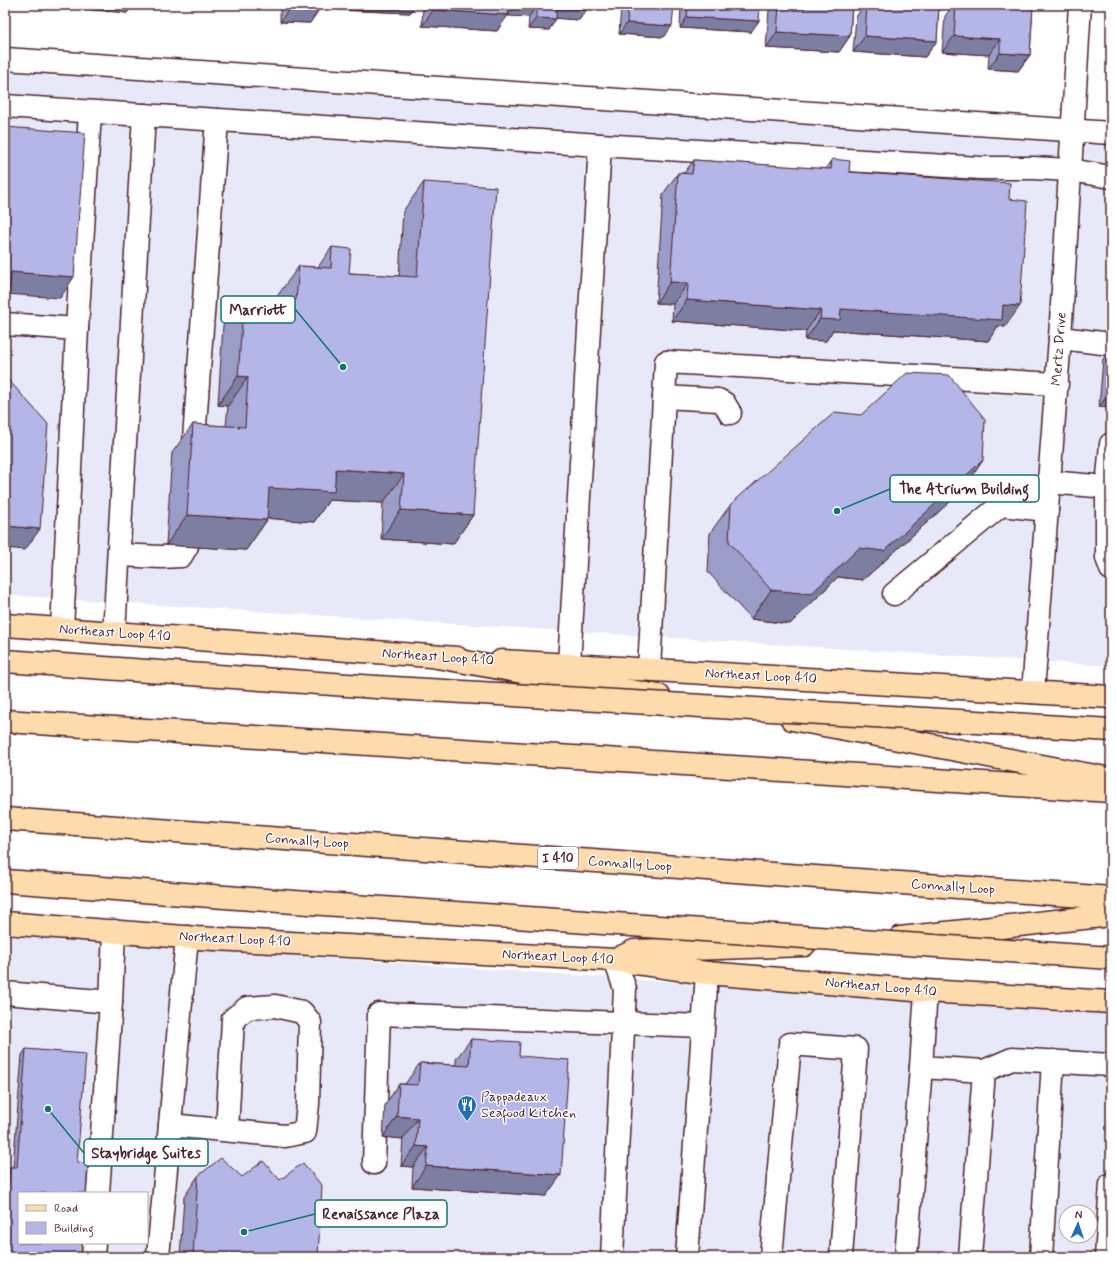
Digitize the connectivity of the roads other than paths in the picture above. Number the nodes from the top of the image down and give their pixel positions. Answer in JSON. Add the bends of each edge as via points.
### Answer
{"nodes":[{"id":1,"x":1080,"y":5,"type":"edge"},
{"id":2,"x":5,"y":59,"type":"edge"},
{"id":3,"x":5,"y":106,"type":"edge"},
{"id":4,"x":90,"y":112,"type":"junction"},
{"id":5,"x":144,"y":115,"type":"junction"},
{"id":6,"x":217,"y":120,"type":"junction"},
{"id":7,"x":1073,"y":131,"type":"junction"},
{"id":8,"x":1111,"y":133,"type":"edge"},
{"id":9,"x":600,"y":144,"type":"junction"},
{"id":10,"x":1070,"y":170,"type":"junction"},
{"id":11,"x":1111,"y":177,"type":"edge"},
{"id":12,"x":5,"y":324,"type":"edge"},
{"id":13,"x":77,"y":329,"type":"junction"},
{"id":14,"x":1060,"y":338,"type":"junction"},
{"id":15,"x":1111,"y":344,"type":"edge"},
{"id":16,"x":1056,"y":384,"type":"junction"},
{"id":17,"x":664,"y":397,"type":"junction"},
{"id":18,"x":730,"y":413,"type":"dead end"},
{"id":19,"x":1111,"y":444,"type":"edge"},
{"id":20,"x":193,"y":455,"type":"edge"},
{"id":21,"x":1049,"y":482,"type":"junction"},
{"id":22,"x":1107,"y":487,"type":"junction"},
{"id":23,"x":1047,"y":510,"type":"junction"},
{"id":24,"x":187,"y":546,"type":"edge"},
{"id":25,"x":119,"y":555,"type":"junction"},
{"id":26,"x":1111,"y":569,"type":"edge"},
{"id":27,"x":894,"y":594,"type":"dead end"},
{"id":28,"x":5,"y":625,"type":"edge"},
{"id":29,"x":62,"y":629,"type":"junction"},
{"id":30,"x":114,"y":633,"type":"junction"},
{"id":31,"x":437,"y":657,"type":"junction"},
{"id":32,"x":5,"y":661,"type":"edge"},
{"id":33,"x":569,"y":664,"type":"junction"},
{"id":34,"x":649,"y":669,"type":"junction"},
{"id":35,"x":1033,"y":692,"type":"junction"},
{"id":36,"x":1111,"y":697,"type":"edge"},
{"id":37,"x":5,"y":721,"type":"edge"},
{"id":38,"x":1111,"y":730,"type":"edge"},
{"id":39,"x":1111,"y":779,"type":"edge"},
{"id":40,"x":1111,"y":791,"type":"edge"},
{"id":41,"x":5,"y":819,"type":"edge"},
{"id":42,"x":5,"y":881,"type":"edge"},
{"id":43,"x":1111,"y":898,"type":"edge"},
{"id":44,"x":1111,"y":915,"type":"edge"},
{"id":45,"x":5,"y":923,"type":"edge"},
{"id":46,"x":114,"y":931,"type":"junction"},
{"id":47,"x":187,"y":937,"type":"junction"},
{"id":48,"x":1111,"y":958,"type":"edge"},
{"id":49,"x":615,"y":960,"type":"junction"},
{"id":50,"x":707,"y":972,"type":"junction"},
{"id":51,"x":926,"y":991,"type":"junction"},
{"id":52,"x":5,"y":993,"type":"edge"},
{"id":53,"x":111,"y":1002,"type":"junction"},
{"id":54,"x":1111,"y":1002,"type":"edge"},
{"id":55,"x":623,"y":1024,"type":"junction"},
{"id":56,"x":703,"y":1026,"type":"junction"},
{"id":57,"x":1053,"y":1061,"type":"junction"},
{"id":58,"x":1111,"y":1065,"type":"edge"},
{"id":59,"x":921,"y":1067,"type":"junction"},
{"id":60,"x":984,"y":1071,"type":"junction"},
{"id":61,"x":170,"y":1125,"type":"junction"},
{"id":62,"x":227,"y":1130,"type":"junction"},
{"id":63,"x":374,"y":1163,"type":"dead end"},
{"id":64,"x":1111,"y":1184,"type":"edge"},
{"id":65,"x":98,"y":1192,"type":"edge"},
{"id":66,"x":94,"y":1244,"type":"edge"},
{"id":67,"x":93,"y":1257,"type":"edge"},
{"id":68,"x":158,"y":1257,"type":"edge"},
{"id":69,"x":612,"y":1257,"type":"edge"},
{"id":70,"x":687,"y":1257,"type":"edge"},
{"id":71,"x":771,"y":1257,"type":"edge"},
{"id":72,"x":841,"y":1257,"type":"edge"},
{"id":73,"x":906,"y":1257,"type":"edge"},
{"id":74,"x":970,"y":1257,"type":"edge"},
{"id":75,"x":1041,"y":1257,"type":"edge"},
{"id":76,"x":1106,"y":1257,"type":"edge"}],
"edges":[{"from":1,"to":7,"type":"street","name":"Mertz Drive"},
{"from":2,"to":7,"type":"street"},
{"from":3,"to":4,"type":"street"},
{"from":4,"to":5,"type":"street"},
{"from":4,"to":13,"type":"street"},
{"from":5,"to":6,"type":"street"},
{"from":5,"to":25,"type":"street"},
{"from":6,"to":9,"type":"street"},
{"from":6,"to":20,"type":"street"},
{"from":7,"to":8,"type":"street"},
{"from":7,"to":10,"type":"street","name":"Mertz Drive"},
{"from":9,"to":10,"type":"street","via":[[700,160],[980,179],[1033,168]]},
{"from":9,"to":33,"type":"street"},
{"from":10,"to":11,"type":"street"},
{"from":10,"to":14,"type":"street","name":"Mertz Drive"},
{"from":12,"to":13,"type":"street"},
{"from":13,"to":29,"type":"street"},
{"from":14,"to":15,"type":"street"},
{"from":14,"to":16,"type":"street","name":"Mertz Drive"},
{"from":16,"to":17,"type":"street","via":[[666,362]]},
{"from":16,"to":21,"type":"street","name":"Mertz Drive"},
{"from":17,"to":18,"type":"street","via":[[718,400],[724,403]]},
{"from":17,"to":34,"type":"street"},
{"from":19,"to":22,"type":"street"},
{"from":21,"to":22,"type":"street"},
{"from":21,"to":23,"type":"street","name":"Mertz Drive"},
{"from":22,"to":26,"type":"street","via":[[1107,558]]},
{"from":23,"to":27,"type":"street","via":[[1001,505]]},
{"from":23,"to":35,"type":"street","name":"Mertz Drive"},
{"from":24,"to":25,"type":"street","via":[[181,556],[161,558]]},
{"from":25,"to":30,"type":"street"},
{"from":28,"to":29,"type":"main road","name":"Northeast Loop 410"},
{"from":29,"to":30,"type":"main road","name":"Northeast Loop 410"},
{"from":30,"to":31,"type":"main road","name":"Northeast Loop 410"},
{"from":31,"to":33,"type":"main road","name":"Northeast Loop 410"},
{"from":31,"to":39,"type":"main road","via":[[854,730]]},
{"from":32,"to":38,"type":"main road","bridge":true},
{"from":33,"to":34,"type":"main road","name":"Northeast Loop 410"},
{"from":34,"to":35,"type":"main road","name":"Northeast Loop 410"},
{"from":35,"to":36,"type":"main road","name":"Northeast Loop 410"},
{"from":37,"to":40,"type":"main road"},
{"from":41,"to":43,"type":"main road","name":"Connally Loop","number":"I 410"},
{"from":42,"to":48,"type":"main road","bridge":true},
{"from":44,"to":49,"type":"main road","via":[[855,943],[634,951]]},
{"from":45,"to":46,"type":"main road","name":"Northeast Loop 410"},
{"from":46,"to":47,"type":"main road","name":"Northeast Loop 410"},
{"from":46,"to":53,"type":"street"},
{"from":47,"to":49,"type":"main road","name":"Northeast Loop 410"},
{"from":47,"to":61,"type":"street"},
{"from":49,"to":50,"type":"main road","name":"Northeast Loop 410"},
{"from":49,"to":55,"type":"street","via":[[625,989]]},
{"from":50,"to":51,"type":"main road","name":"Northeast Loop 410"},
{"from":50,"to":56,"type":"street"},
{"from":51,"to":54,"type":"main road","name":"Northeast Loop 410"},
{"from":51,"to":59,"type":"street"},
{"from":52,"to":53,"type":"street"},
{"from":53,"to":65,"type":"street"},
{"from":55,"to":56,"type":"street"},
{"from":55,"to":63,"type":"street","via":[[379,1014]]},
{"from":55,"to":69,"type":"street"},
{"from":56,"to":70,"type":"street"},
{"from":57,"to":58,"type":"street"},
{"from":57,"to":60,"type":"street","via":[[1012,1059]]},
{"from":57,"to":75,"type":"street"},
{"from":59,"to":60,"type":"street"},
{"from":59,"to":73,"type":"street"},
{"from":60,"to":74,"type":"street"},
{"from":61,"to":62,"type":"street"},
{"from":61,"to":68,"type":"street"},
{"from":62,"to":62,"type":"street","via":[[285,1136],[305,1132],[310,1022],[302,1012],[275,1006],[247,1008],[234,1019]]},
{"from":64,"to":76,"type":"street"},
{"from":66,"to":67,"type":"street"},
{"from":71,"to":72,"type":"street","via":[[790,1044],[856,1049]]}]}
